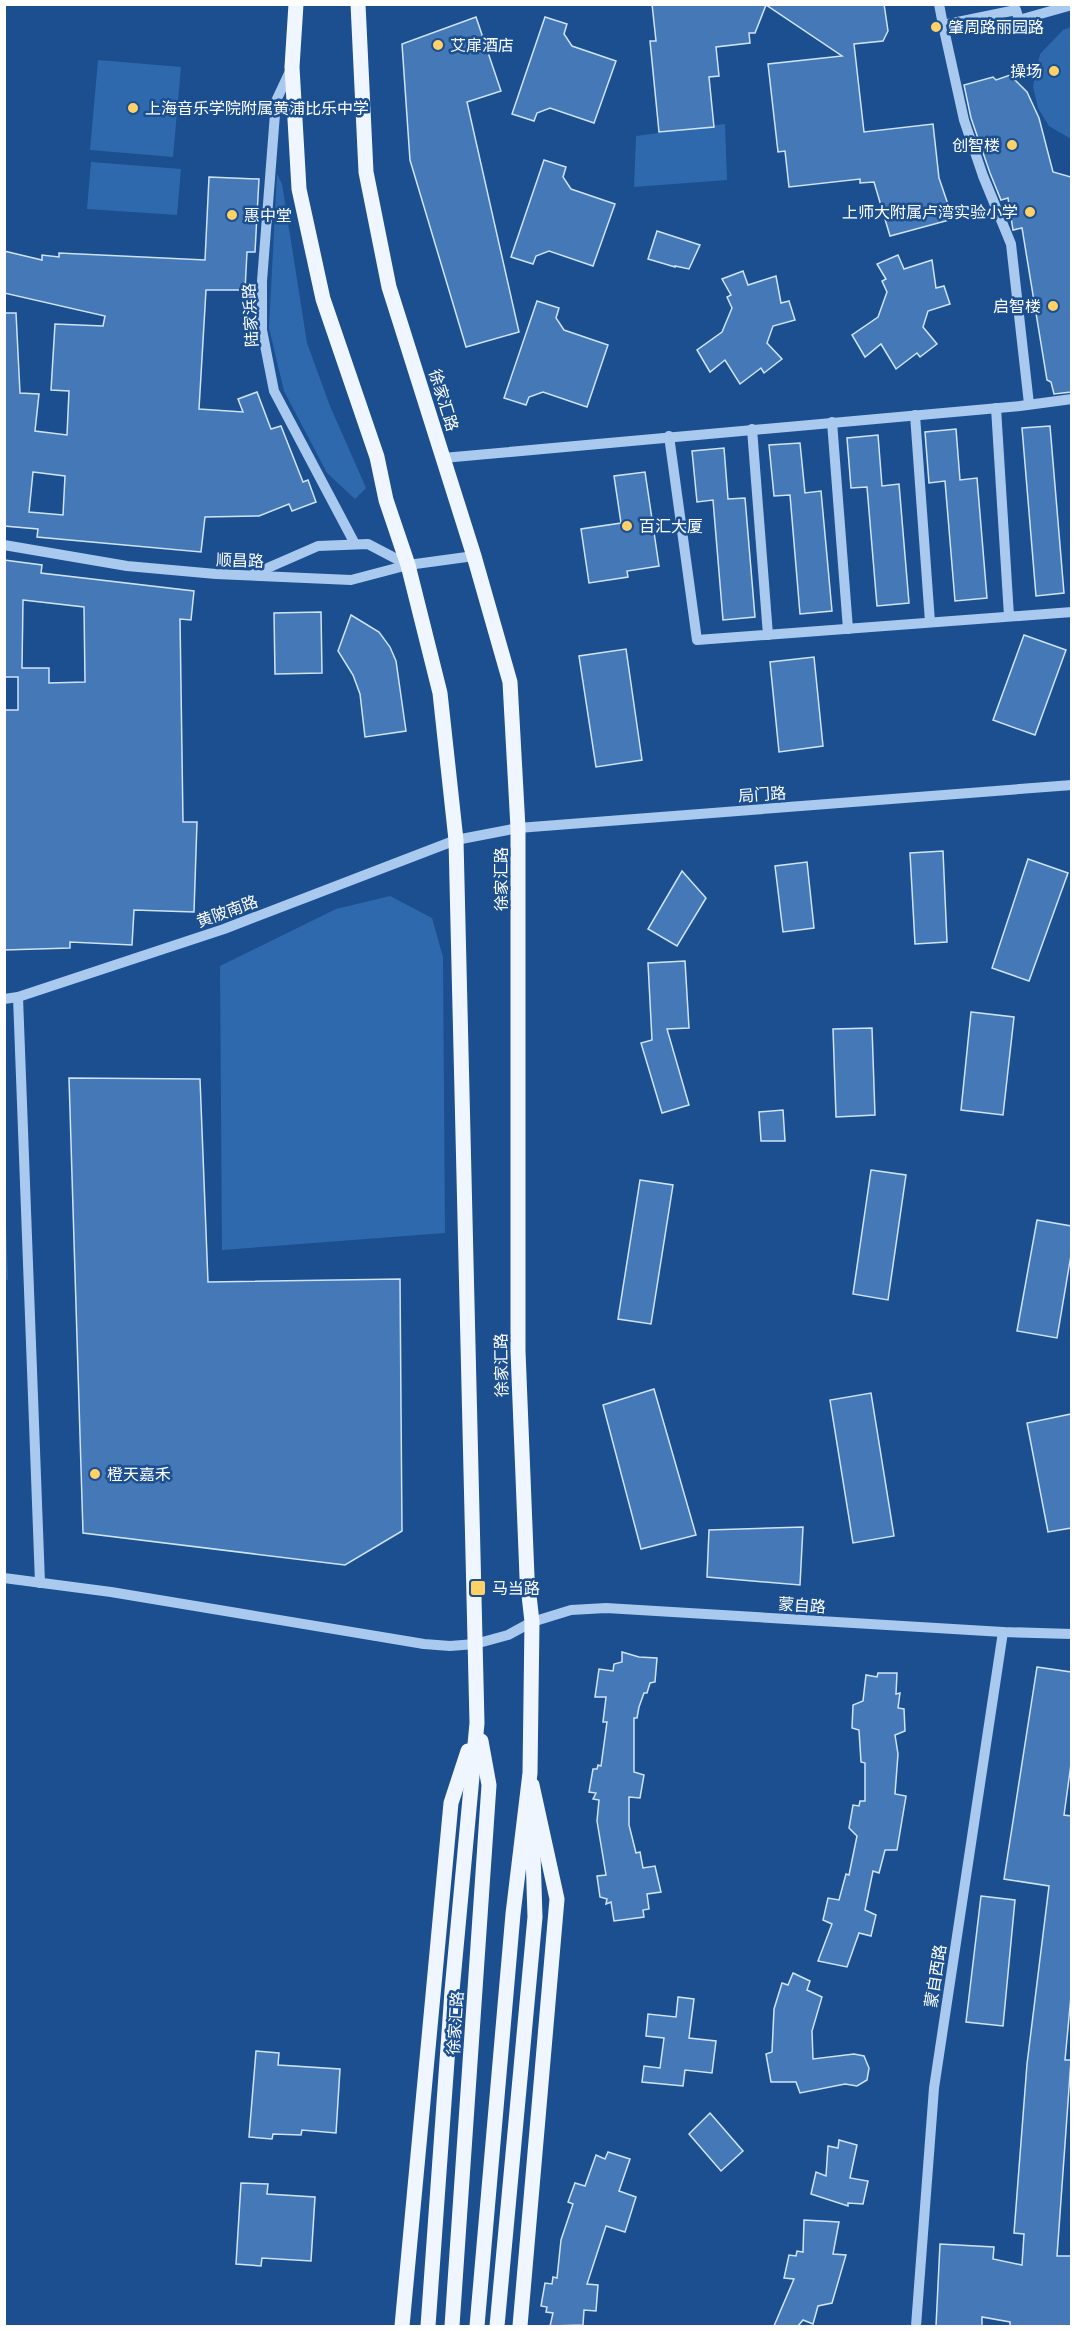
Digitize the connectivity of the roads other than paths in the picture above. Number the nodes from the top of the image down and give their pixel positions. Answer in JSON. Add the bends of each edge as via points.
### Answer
{"nodes":[{"id":1,"x":297,"y":4,"type":"edge"},
{"id":2,"x":358,"y":4,"type":"edge"},
{"id":3,"x":939,"y":4,"type":"edge"},
{"id":4,"x":1071,"y":5,"type":"edge"},
{"id":5,"x":943,"y":25,"type":"junction"},
{"id":6,"x":292,"y":67,"type":"junction"},
{"id":7,"x":1071,"y":399,"type":"edge"},
{"id":8,"x":1024,"y":405,"type":"junction"},
{"id":9,"x":996,"y":408,"type":"junction"},
{"id":10,"x":915,"y":415,"type":"junction"},
{"id":11,"x":832,"y":422,"type":"junction"},
{"id":12,"x":752,"y":429,"type":"junction"},
{"id":13,"x":669,"y":436,"type":"junction"},
{"id":14,"x":443,"y":458,"type":"junction"},
{"id":15,"x":355,"y":544,"type":"junction"},
{"id":16,"x":4,"y":545,"type":"edge"},
{"id":17,"x":474,"y":556,"type":"junction"},
{"id":18,"x":408,"y":565,"type":"junction"},
{"id":19,"x":251,"y":575,"type":"junction"},
{"id":20,"x":1071,"y":612,"type":"edge"},
{"id":21,"x":1009,"y":616,"type":"junction"},
{"id":22,"x":930,"y":622,"type":"junction"},
{"id":23,"x":848,"y":629,"type":"junction"},
{"id":24,"x":768,"y":635,"type":"junction"},
{"id":25,"x":1071,"y":785,"type":"edge"},
{"id":26,"x":518,"y":828,"type":"junction"},
{"id":27,"x":456,"y":840,"type":"junction"},
{"id":28,"x":18,"y":997,"type":"junction"},
{"id":29,"x":4,"y":999,"type":"edge"},
{"id":30,"x":4,"y":1578,"type":"edge"},
{"id":31,"x":40,"y":1583,"type":"junction"},
{"id":32,"x":532,"y":1622,"type":"junction"},
{"id":33,"x":1003,"y":1632,"type":"junction"},
{"id":34,"x":1071,"y":1634,"type":"edge"},
{"id":35,"x":475,"y":1644,"type":"junction"},
{"id":36,"x":477,"y":1723,"type":"junction"},
{"id":37,"x":530,"y":1773,"type":"junction"},
{"id":38,"x":402,"y":2326,"type":"edge"},
{"id":39,"x":428,"y":2326,"type":"edge"},
{"id":40,"x":452,"y":2326,"type":"edge"},
{"id":41,"x":477,"y":2326,"type":"edge"},
{"id":42,"x":497,"y":2326,"type":"edge"},
{"id":43,"x":520,"y":2326,"type":"edge"},
{"id":44,"x":916,"y":2326,"type":"edge"}],
"edges":[{"from":1,"to":6,"type":"main road","name":"徐家汇路"},
{"from":2,"to":14,"type":"main road","name":"徐家汇路","via":[[366,172],[389,287]]},
{"from":3,"to":5,"type":"street"},
{"from":4,"to":5,"type":"street","via":[[1019,20],[1016,10]]},
{"from":5,"to":8,"type":"street","via":[[964,120],[1011,244]]},
{"from":6,"to":15,"type":"street","name":"陆家浜路","via":[[276,101],[262,330],[274,391]]},
{"from":6,"to":18,"type":"main road","name":"徐家汇路","via":[[299,189],[323,299]]},
{"from":7,"to":8,"type":"street"},
{"from":8,"to":9,"type":"street"},
{"from":9,"to":10,"type":"street"},
{"from":9,"to":21,"type":"street"},
{"from":10,"to":11,"type":"street"},
{"from":10,"to":22,"type":"street"},
{"from":11,"to":12,"type":"street"},
{"from":11,"to":23,"type":"street"},
{"from":12,"to":13,"type":"street"},
{"from":12,"to":24,"type":"street"},
{"from":13,"to":14,"type":"street"},
{"from":13,"to":24,"type":"street","via":[[697,640]]},
{"from":14,"to":17,"type":"main road","name":"徐家汇路"},
{"from":15,"to":18,"type":"street","via":[[368,544]]},
{"from":15,"to":19,"type":"street","via":[[318,546]]},
{"from":16,"to":19,"type":"street","name":"顺昌路","via":[[128,566]]},
{"from":17,"to":18,"type":"street","name":"顺昌路"},
{"from":17,"to":26,"type":"main road","name":"徐家汇路","via":[[510,682]]},
{"from":18,"to":19,"type":"street","name":"顺昌路","via":[[351,580]]},
{"from":18,"to":27,"type":"main road","name":"徐家汇路","via":[[440,693]]},
{"from":20,"to":21,"type":"street"},
{"from":21,"to":22,"type":"street"},
{"from":22,"to":23,"type":"street"},
{"from":23,"to":24,"type":"street"},
{"from":25,"to":26,"type":"street","name":"局门路"},
{"from":26,"to":27,"type":"street","name":"局门路"},
{"from":26,"to":32,"type":"main road","name":"徐家汇路","via":[[518,1351]]},
{"from":27,"to":28,"type":"street","name":"黄陂南路","via":[[224,929]]},
{"from":27,"to":35,"type":"main road","name":"徐家汇路"},
{"from":28,"to":29,"type":"street","name":"黄陂南路"},
{"from":28,"to":31,"type":"street"},
{"from":30,"to":31,"type":"street"},
{"from":31,"to":35,"type":"street","via":[[424,1644]]},
{"from":32,"to":33,"type":"street","name":"蒙自路","via":[[571,1610],[606,1608]]},
{"from":32,"to":35,"type":"street","via":[[508,1635]]},
{"from":32,"to":37,"type":"main road","name":"徐家汇路"},
{"from":33,"to":34,"type":"street","name":"蒙自路"},
{"from":33,"to":44,"type":"street","name":"蒙自西路","via":[[934,2088]]},
{"from":35,"to":36,"type":"main road","name":"徐家汇路"},
{"from":36,"to":38,"type":"main road","via":[[451,1803]]},
{"from":36,"to":39,"type":"main road","name":"徐家汇路","via":[[452,1991]]},
{"from":36,"to":40,"type":"main road","name":"徐家汇路","via":[[489,1785]]},
{"from":37,"to":41,"type":"main road","name":"徐家汇路","via":[[513,1914]]},
{"from":37,"to":42,"type":"main road","via":[[535,1917]]},
{"from":37,"to":43,"type":"main road","name":"徐家汇路","via":[[557,1899]]}]}
